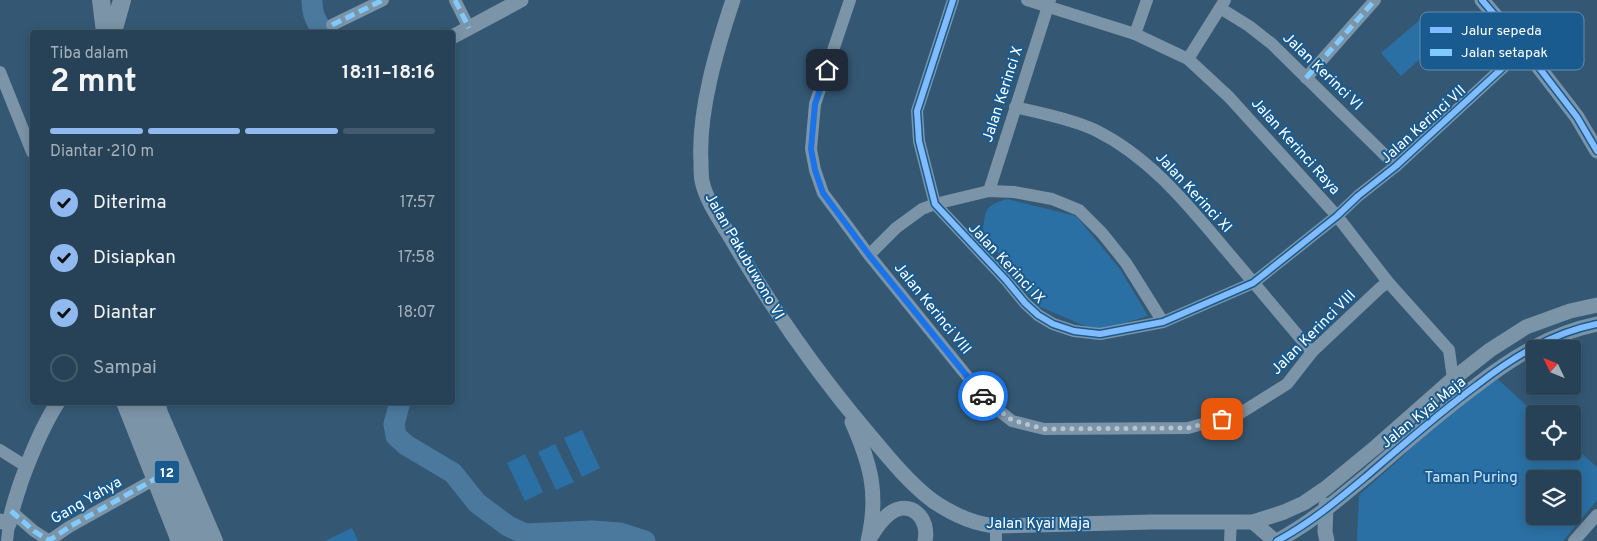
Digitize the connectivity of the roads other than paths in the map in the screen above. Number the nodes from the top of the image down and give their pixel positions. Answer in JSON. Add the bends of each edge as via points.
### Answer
{"nodes":[{"id":1,"x":94,"y":0,"type":"edge"},
{"id":2,"x":102,"y":0,"type":"edge"},
{"id":3,"x":122,"y":0,"type":"edge"},
{"id":4,"x":382,"y":0,"type":"edge"},
{"id":5,"x":455,"y":0,"type":"edge"},
{"id":6,"x":521,"y":0,"type":"edge"},
{"id":7,"x":733,"y":0,"type":"edge"},
{"id":8,"x":850,"y":0,"type":"edge"},
{"id":9,"x":953,"y":0,"type":"edge"},
{"id":10,"x":1027,"y":0,"type":"edge"},
{"id":11,"x":1147,"y":0,"type":"edge"},
{"id":12,"x":1375,"y":0,"type":"edge"},
{"id":13,"x":1482,"y":0,"type":"edge"},
{"id":14,"x":1049,"y":4,"type":"edge"},
{"id":15,"x":1223,"y":4,"type":"edge"},
{"id":16,"x":1492,"y":12,"type":"edge"},
{"id":17,"x":332,"y":25,"type":"dead end"},
{"id":18,"x":469,"y":28,"type":"junction"},
{"id":19,"x":92,"y":30,"type":"edge"},
{"id":20,"x":105,"y":30,"type":"edge"},
{"id":21,"x":113,"y":30,"type":"edge"},
{"id":22,"x":123,"y":30,"type":"edge"},
{"id":23,"x":1135,"y":34,"type":"junction"},
{"id":24,"x":455,"y":35,"type":"edge"},
{"id":25,"x":1188,"y":59,"type":"junction"},
{"id":26,"x":1500,"y":70,"type":"edge"},
{"id":27,"x":1541,"y":70,"type":"edge"},
{"id":28,"x":0,"y":72,"type":"edge"},
{"id":29,"x":1306,"y":78,"type":"junction"},
{"id":30,"x":1,"y":96,"type":"edge"},
{"id":31,"x":1015,"y":107,"type":"junction"},
{"id":32,"x":30,"y":147,"type":"edge"},
{"id":33,"x":1597,"y":151,"type":"edge"},
{"id":34,"x":30,"y":159,"type":"edge"},
{"id":35,"x":1396,"y":166,"type":"junction"},
{"id":36,"x":989,"y":191,"type":"junction"},
{"id":37,"x":935,"y":204,"type":"junction"},
{"id":38,"x":1337,"y":216,"type":"junction"},
{"id":39,"x":869,"y":255,"type":"junction"},
{"id":40,"x":1253,"y":282,"type":"junction"},
{"id":41,"x":1388,"y":282,"type":"junction"},
{"id":42,"x":1597,"y":304,"type":"edge"},
{"id":43,"x":1163,"y":322,"type":"junction"},
{"id":44,"x":1597,"y":324,"type":"edge"},
{"id":45,"x":1312,"y":352,"type":"junction"},
{"id":46,"x":1453,"y":379,"type":"junction"},
{"id":47,"x":56,"y":405,"type":"edge"},
{"id":48,"x":126,"y":405,"type":"edge"},
{"id":49,"x":140,"y":405,"type":"edge"},
{"id":50,"x":157,"y":405,"type":"edge"},
{"id":51,"x":1451,"y":405,"type":"junction"},
{"id":52,"x":846,"y":407,"type":"junction"},
{"id":53,"x":0,"y":450,"type":"edge"},
{"id":54,"x":27,"y":467,"type":"junction"},
{"id":55,"x":156,"y":479,"type":"junction"},
{"id":56,"x":1326,"y":488,"type":"junction"},
{"id":57,"x":1326,"y":510,"type":"junction"},
{"id":58,"x":1597,"y":515,"type":"edge"},
{"id":59,"x":7,"y":518,"type":"edge"},
{"id":60,"x":1231,"y":521,"type":"junction"},
{"id":61,"x":1253,"y":522,"type":"junction"},
{"id":62,"x":996,"y":534,"type":"edge"},
{"id":63,"x":869,"y":540,"type":"edge"},
{"id":64,"x":7,"y":541,"type":"edge"},
{"id":65,"x":180,"y":541,"type":"edge"},
{"id":66,"x":198,"y":541,"type":"edge"},
{"id":67,"x":214,"y":541,"type":"edge"},
{"id":68,"x":925,"y":541,"type":"edge"},
{"id":69,"x":1230,"y":541,"type":"edge"},
{"id":70,"x":1276,"y":541,"type":"edge"},
{"id":71,"x":1327,"y":541,"type":"edge"},
{"id":72,"x":1574,"y":541,"type":"edge"}],
"edges":[{"from":1,"to":19,"type":"highway"},
{"from":2,"to":20,"type":"highway"},
{"from":3,"to":21,"type":"highway"},
{"from":3,"to":22,"type":"highway"},
{"from":4,"to":17,"type":"street"},
{"from":5,"to":18,"type":"street"},
{"from":6,"to":18,"type":"main road"},
{"from":7,"to":52,"type":"main road","name":"Jalan Pakubuwono VI","via":[[709,83],[701,128],[702,180],[708,198],[757,282],[802,351]]},
{"from":8,"to":39,"type":"street","name":"Jalan Kerinci VIII","via":[[815,104],[811,149],[823,193]]},
{"from":9,"to":37,"type":"street","name":"Jalan Kerinci IX","via":[[917,111],[919,141]]},
{"from":10,"to":14,"type":"street","name":"Jalan Kerinci Raya"},
{"from":11,"to":23,"type":"street"},
{"from":12,"to":29,"type":"street"},
{"from":13,"to":16,"type":"main road"},
{"from":14,"to":23,"type":"street","name":"Jalan Kerinci Raya"},
{"from":14,"to":31,"type":"street","name":"Jalan Kerinci X"},
{"from":15,"to":25,"type":"street"},
{"from":15,"to":29,"type":"street","name":"Jalan Kerinci VI","via":[[1272,44]]},
{"from":18,"to":24,"type":"main road"},
{"from":23,"to":25,"type":"street","name":"Jalan Kerinci Raya"},
{"from":25,"to":38,"type":"street","name":"Jalan Kerinci Raya","via":[[1229,96]]},
{"from":26,"to":35,"type":"street","name":"Jalan Kerinci VII"},
{"from":27,"to":33,"type":"main road","via":[[1577,117]]},
{"from":28,"to":32,"type":"street"},
{"from":29,"to":35,"type":"street","name":"Jalan Kerinci VI"},
{"from":30,"to":34,"type":"street"},
{"from":31,"to":36,"type":"street","name":"Jalan Kerinci X"},
{"from":31,"to":40,"type":"street","name":"Jalan Kerinci XI","via":[[1094,129],[1120,144],[1154,170]]},
{"from":35,"to":38,"type":"street","name":"Jalan Kerinci VII"},
{"from":36,"to":37,"type":"street"},
{"from":36,"to":43,"type":"street","via":[[1052,199],[1079,210],[1126,263]]},
{"from":37,"to":39,"type":"street","via":[[922,209],[896,228]]},
{"from":37,"to":43,"type":"street","name":"Jalan Kerinci IX","via":[[1025,303],[1038,316],[1053,324],[1100,334]]},
{"from":38,"to":40,"type":"street","name":"Jalan Kerinci IX"},
{"from":38,"to":41,"type":"street","name":"Jalan Kerinci Raya"},
{"from":39,"to":45,"type":"street","name":"Jalan Kerinci VIII","via":[[988,402],[1012,420],[1044,429],[1188,428],[1239,414],[1287,384]]},
{"from":40,"to":43,"type":"street","name":"Jalan Kerinci IX"},
{"from":40,"to":45,"type":"street","name":"Jalan Kerinci XI"},
{"from":41,"to":45,"type":"street","name":"Jalan Kerinci VIII"},
{"from":41,"to":46,"type":"street","name":"Jalan Kerinci Raya","via":[[1449,350]]},
{"from":42,"to":46,"type":"main road","name":"Jalan Kyai Maja","via":[[1526,327]]},
{"from":44,"to":51,"type":"main road","name":"Jalan Kyai Maja","via":[[1542,342],[1505,363]]},
{"from":46,"to":51,"type":"street","name":"Jalan Kerinci Raya"},
{"from":46,"to":56,"type":"main road","name":"Jalan Kyai Maja"},
{"from":47,"to":54,"type":"main road","via":[[45,422]]},
{"from":48,"to":55,"type":"highway","number":"12"},
{"from":49,"to":66,"type":"highway","number":"12"},
{"from":50,"to":67,"type":"highway","number":"12"},
{"from":51,"to":57,"type":"main road","name":"Jalan Kyai Maja"},
{"from":52,"to":62,"type":"main road","name":"Jalan Kyai Maja","via":[[902,473],[928,497]]},
{"from":52,"to":63,"type":"main road","via":[[871,474],[874,503]]},
{"from":53,"to":54,"type":"street"},
{"from":54,"to":59,"type":"main road"},
{"from":55,"to":59,"type":"street","name":"Gang Yahya","via":[[48,540]]},
{"from":55,"to":65,"type":"highway","number":"12"},
{"from":56,"to":57,"type":"main road"},
{"from":56,"to":61,"type":"main road","name":"Jalan Kyai Maja","via":[[1304,503]]},
{"from":57,"to":70,"type":"main road","name":"Jalan Kyai Maja"},
{"from":57,"to":71,"type":"main road"},
{"from":58,"to":72,"type":"street"},
{"from":59,"to":64,"type":"street"},
{"from":60,"to":61,"type":"main road","name":"Jalan Kyai Maja"},
{"from":60,"to":62,"type":"main road","name":"Jalan Kyai Maja"},
{"from":60,"to":69,"type":"street"},
{"from":61,"to":70,"type":"main road"},
{"from":63,"to":68,"type":"main road","via":[[888,514],[904,509],[914,511],[923,520]]}]}
